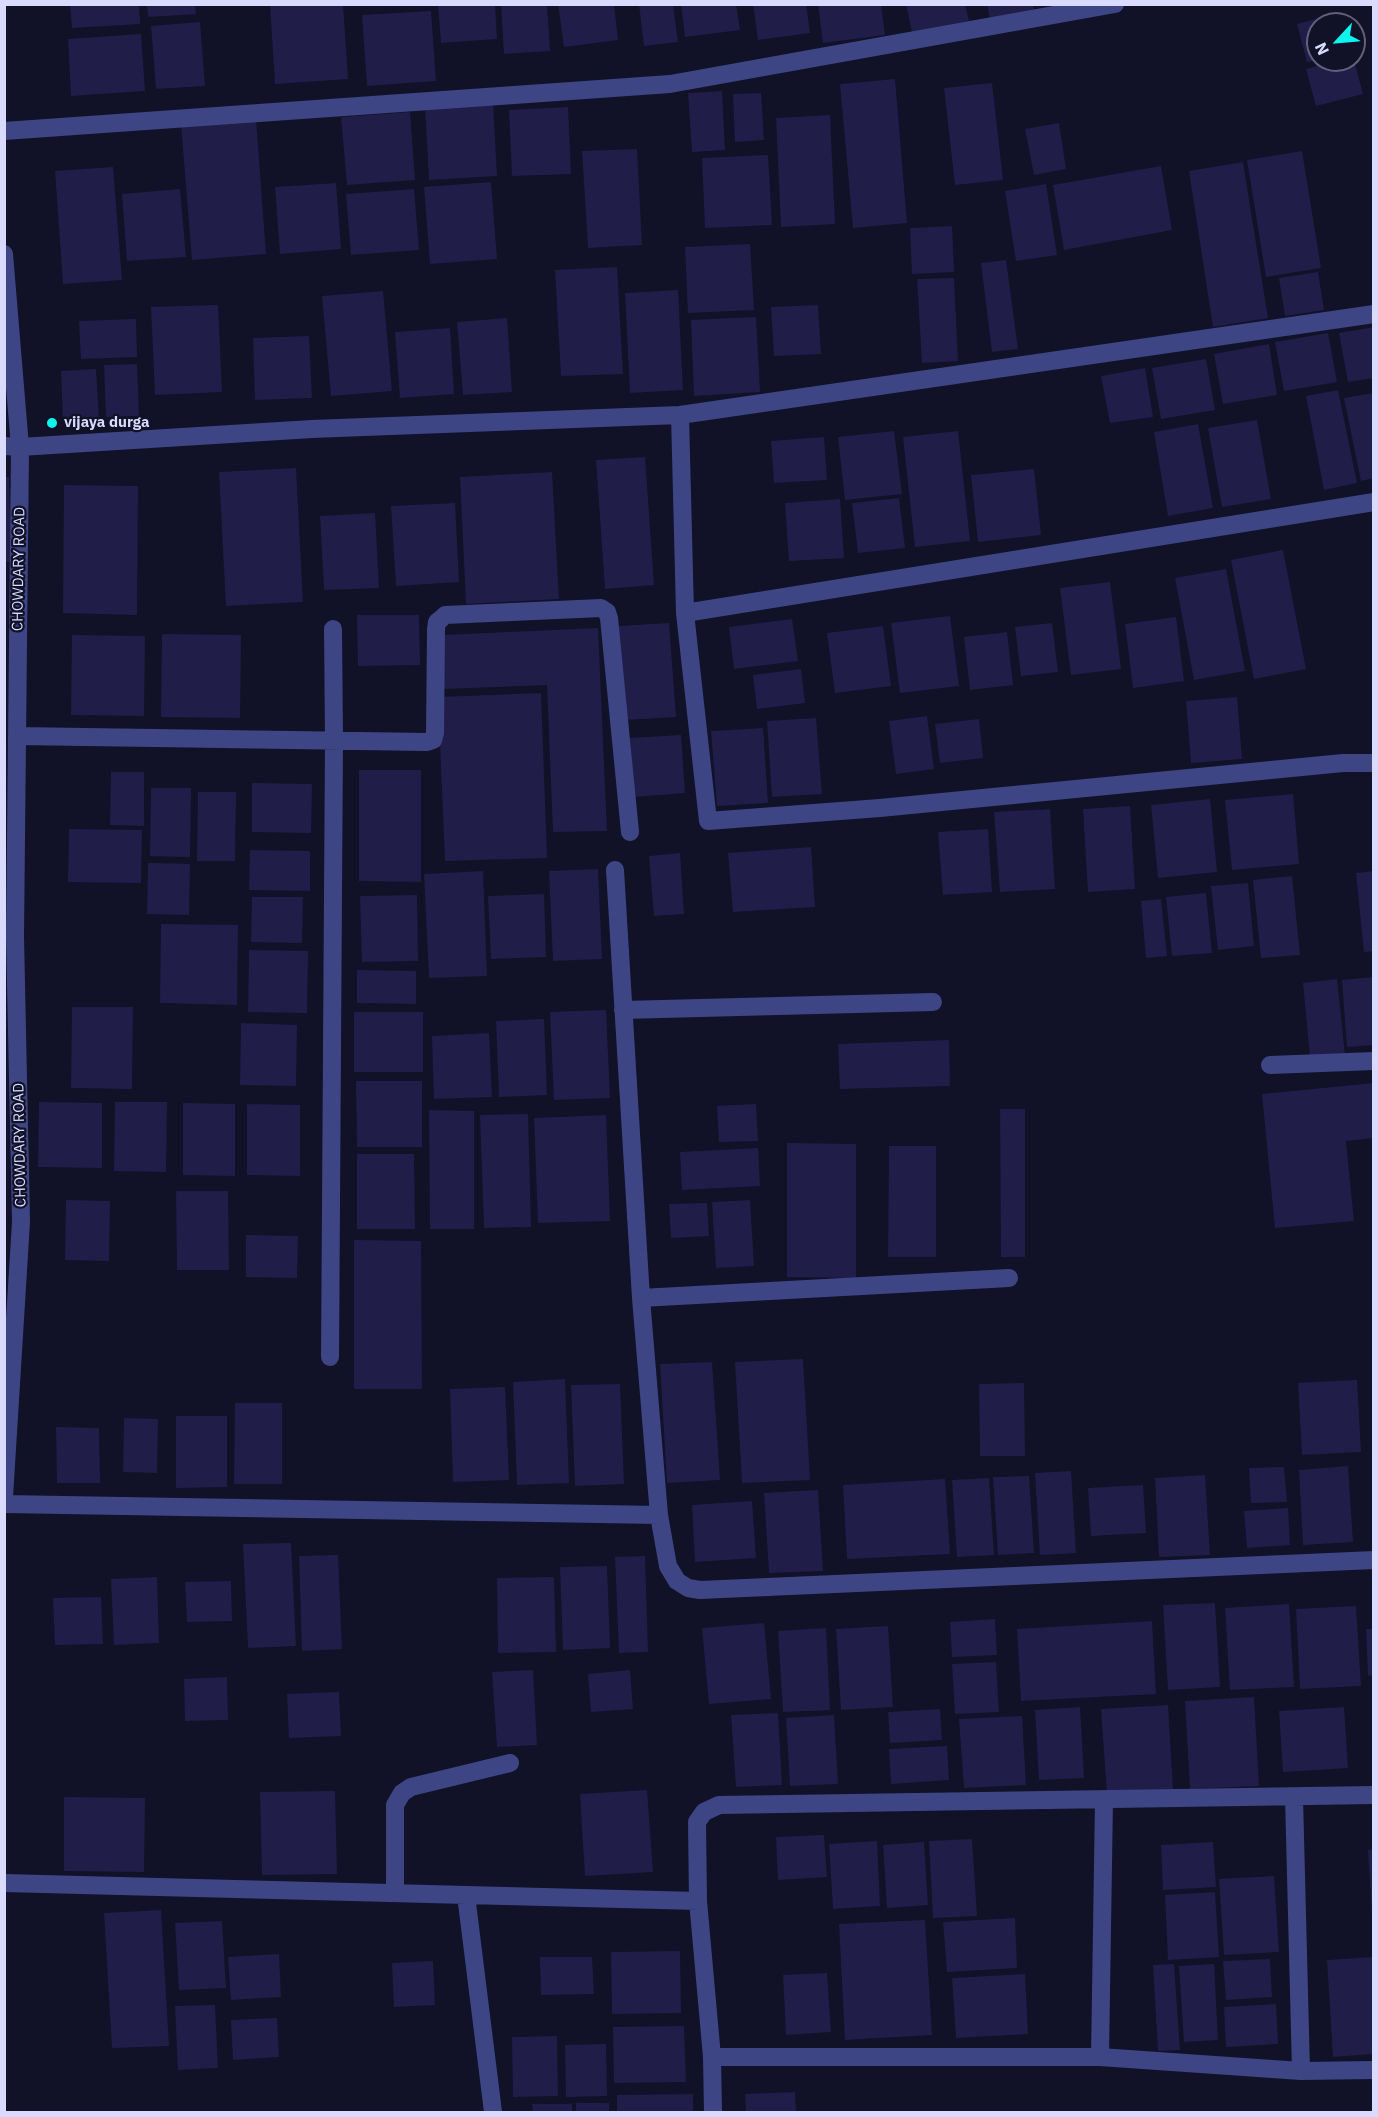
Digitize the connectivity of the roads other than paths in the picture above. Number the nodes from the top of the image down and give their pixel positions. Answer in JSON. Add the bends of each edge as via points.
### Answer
{"nodes":[{"id":1,"x":1116,"y":4,"type":"edge"},
{"id":2,"x":4,"y":131,"type":"edge"},
{"id":3,"x":4,"y":254,"type":"edge"},
{"id":4,"x":1374,"y":314,"type":"edge"},
{"id":5,"x":680,"y":415,"type":"junction"},
{"id":6,"x":12,"y":446,"type":"edge"},
{"id":7,"x":1374,"y":502,"type":"edge"},
{"id":8,"x":12,"y":602,"type":"edge"},
{"id":9,"x":685,"y":613,"type":"junction"},
{"id":10,"x":333,"y":629,"type":"dead end"},
{"id":11,"x":17,"y":736,"type":"junction"},
{"id":12,"x":334,"y":740,"type":"junction"},
{"id":13,"x":1374,"y":763,"type":"edge"},
{"id":14,"x":630,"y":832,"type":"dead end"},
{"id":15,"x":615,"y":870,"type":"dead end"},
{"id":16,"x":10,"y":936,"type":"edge"},
{"id":17,"x":933,"y":1002,"type":"dead end"},
{"id":18,"x":623,"y":1010,"type":"junction"},
{"id":19,"x":1374,"y":1061,"type":"edge"},
{"id":20,"x":1270,"y":1065,"type":"dead end"},
{"id":21,"x":1009,"y":1278,"type":"dead end"},
{"id":22,"x":640,"y":1298,"type":"junction"},
{"id":23,"x":330,"y":1357,"type":"dead end"},
{"id":24,"x":4,"y":1497,"type":"edge"},
{"id":25,"x":4,"y":1504,"type":"edge"},
{"id":26,"x":659,"y":1515,"type":"junction"},
{"id":27,"x":1374,"y":1560,"type":"edge"},
{"id":28,"x":510,"y":1762,"type":"dead end"},
{"id":29,"x":1374,"y":1795,"type":"edge"},
{"id":30,"x":1294,"y":1797,"type":"junction"},
{"id":31,"x":1104,"y":1800,"type":"junction"},
{"id":32,"x":4,"y":1883,"type":"edge"},
{"id":33,"x":395,"y":1893,"type":"junction"},
{"id":34,"x":466,"y":1895,"type":"junction"},
{"id":35,"x":698,"y":1901,"type":"junction"},
{"id":36,"x":712,"y":2057,"type":"junction"},
{"id":37,"x":1100,"y":2057,"type":"junction"},
{"id":38,"x":1374,"y":2070,"type":"edge"},
{"id":39,"x":1301,"y":2072,"type":"junction"},
{"id":40,"x":493,"y":2112,"type":"edge"},
{"id":41,"x":713,"y":2112,"type":"edge"}],
"edges":[{"from":1,"to":2,"type":"street","via":[[670,84]]},
{"from":3,"to":6,"type":"street","name":"CHOWDARY ROAD"},
{"from":4,"to":5,"type":"street"},
{"from":5,"to":6,"type":"street","via":[[312,429]]},
{"from":5,"to":9,"type":"street"},
{"from":6,"to":8,"type":"street","name":"CHOWDARY ROAD"},
{"from":7,"to":9,"type":"street"},
{"from":8,"to":11,"type":"street","name":"CHOWDARY ROAD"},
{"from":9,"to":13,"type":"street","via":[[708,822]]},
{"from":10,"to":12,"type":"street"},
{"from":11,"to":12,"type":"street"},
{"from":11,"to":16,"type":"street","name":"CHOWDARY ROAD"},
{"from":12,"to":14,"type":"street","via":[[433,740],[436,629],[437,622],[446,615],[601,608],[609,618]]},
{"from":12,"to":23,"type":"street"},
{"from":15,"to":18,"type":"street"},
{"from":16,"to":24,"type":"street","name":"CHOWDARY ROAD","via":[[21,1222]]},
{"from":17,"to":18,"type":"street"},
{"from":18,"to":22,"type":"street"},
{"from":19,"to":20,"type":"street"},
{"from":21,"to":22,"type":"street"},
{"from":22,"to":26,"type":"street"},
{"from":25,"to":26,"type":"street"},
{"from":26,"to":27,"type":"street","via":[[668,1566],[677,1581],[700,1590]]},
{"from":28,"to":33,"type":"street","via":[[411,1787],[402,1793],[395,1805]]},
{"from":29,"to":30,"type":"street"},
{"from":30,"to":31,"type":"street"},
{"from":30,"to":39,"type":"street"},
{"from":31,"to":35,"type":"street","via":[[718,1805],[704,1812],[697,1822]]},
{"from":31,"to":37,"type":"street"},
{"from":32,"to":33,"type":"street"},
{"from":33,"to":34,"type":"street"},
{"from":34,"to":35,"type":"street"},
{"from":34,"to":40,"type":"street"},
{"from":35,"to":36,"type":"street"},
{"from":36,"to":37,"type":"street"},
{"from":36,"to":41,"type":"street"},
{"from":37,"to":39,"type":"street"},
{"from":38,"to":39,"type":"street"}]}
